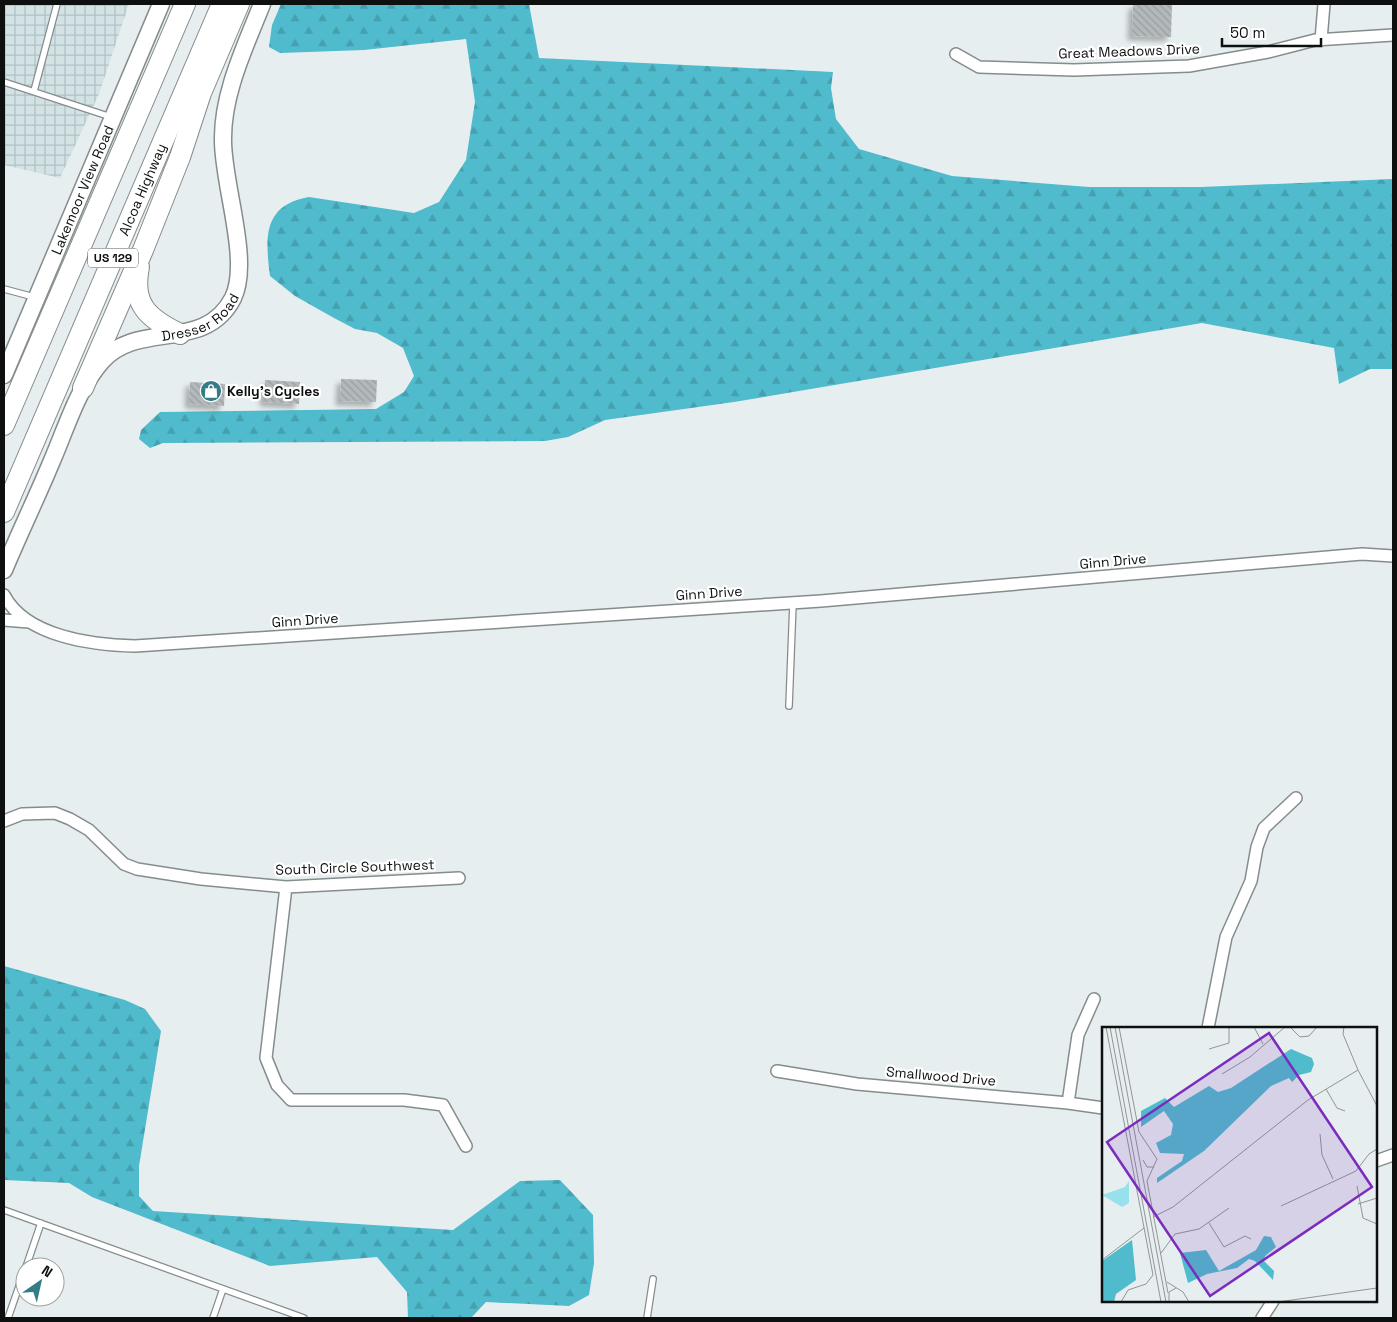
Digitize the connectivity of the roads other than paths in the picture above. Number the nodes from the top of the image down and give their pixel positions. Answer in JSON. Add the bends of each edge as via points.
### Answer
{"nodes":[{"id":1,"x":57,"y":4,"type":"edge"},
{"id":2,"x":161,"y":4,"type":"edge"},
{"id":3,"x":185,"y":4,"type":"edge"},
{"id":4,"x":222,"y":4,"type":"edge"},
{"id":5,"x":239,"y":4,"type":"edge"},
{"id":6,"x":262,"y":4,"type":"edge"},
{"id":7,"x":1324,"y":4,"type":"edge"},
{"id":8,"x":1393,"y":35,"type":"edge"},
{"id":9,"x":1321,"y":40,"type":"junction"},
{"id":10,"x":956,"y":54,"type":"dead end"},
{"id":11,"x":4,"y":82,"type":"edge"},
{"id":12,"x":34,"y":91,"type":"junction"},
{"id":13,"x":113,"y":118,"type":"junction"},
{"id":14,"x":143,"y":250,"type":"junction"},
{"id":15,"x":4,"y":289,"type":"edge"},
{"id":16,"x":36,"y":298,"type":"junction"},
{"id":17,"x":180,"y":334,"type":"junction"},
{"id":18,"x":4,"y":375,"type":"edge"},
{"id":19,"x":83,"y":388,"type":"junction"},
{"id":20,"x":4,"y":425,"type":"edge"},
{"id":21,"x":4,"y":512,"type":"edge"},
{"id":22,"x":1393,"y":556,"type":"edge"},
{"id":23,"x":4,"y":570,"type":"edge"},
{"id":24,"x":4,"y":595,"type":"edge"},
{"id":25,"x":793,"y":603,"type":"junction"},
{"id":26,"x":4,"y":620,"type":"edge"},
{"id":27,"x":30,"y":622,"type":"junction"},
{"id":28,"x":790,"y":706,"type":"dead end"},
{"id":29,"x":1296,"y":798,"type":"dead end"},
{"id":30,"x":4,"y":821,"type":"edge"},
{"id":31,"x":459,"y":878,"type":"dead end"},
{"id":32,"x":286,"y":887,"type":"junction"},
{"id":33,"x":1094,"y":999,"type":"dead end"},
{"id":34,"x":1208,"y":1027,"type":"edge"},
{"id":35,"x":777,"y":1071,"type":"dead end"},
{"id":36,"x":1068,"y":1103,"type":"junction"},
{"id":37,"x":1102,"y":1108,"type":"edge"},
{"id":38,"x":466,"y":1146,"type":"dead end"},
{"id":39,"x":1393,"y":1154,"type":"edge"},
{"id":40,"x":1377,"y":1161,"type":"edge"},
{"id":41,"x":4,"y":1210,"type":"edge"},
{"id":42,"x":41,"y":1223,"type":"junction"},
{"id":43,"x":29,"y":1257,"type":"edge"},
{"id":44,"x":653,"y":1279,"type":"dead end"},
{"id":45,"x":223,"y":1289,"type":"junction"},
{"id":46,"x":15,"y":1297,"type":"edge"},
{"id":47,"x":1271,"y":1302,"type":"edge"},
{"id":48,"x":8,"y":1318,"type":"edge"},
{"id":49,"x":213,"y":1318,"type":"edge"},
{"id":50,"x":304,"y":1318,"type":"edge"},
{"id":51,"x":647,"y":1318,"type":"edge"},
{"id":52,"x":1262,"y":1318,"type":"edge"}],
"edges":[{"from":1,"to":12,"type":"lane"},
{"from":2,"to":13,"type":"street","name":"Lakemoor View Road"},
{"from":3,"to":20,"type":"highway","number":"US 129"},
{"from":4,"to":21,"type":"highway","name":"Alcoa Highway","number":"US 129"},
{"from":5,"to":14,"type":"highway","via":[[201,94]]},
{"from":6,"to":17,"type":"street","name":"Dresser Road","via":[[237,69],[223,140],[239,279],[226,310],[203,328]]},
{"from":7,"to":9,"type":"street"},
{"from":8,"to":9,"type":"street","name":"Great Meadows Drive"},
{"from":9,"to":10,"type":"street","name":"Great Meadows Drive","via":[[1199,64],[1160,67],[1074,70],[979,67]]},
{"from":11,"to":12,"type":"lane"},
{"from":12,"to":13,"type":"lane"},
{"from":13,"to":16,"type":"street","name":"Lakemoor View Road"},
{"from":14,"to":17,"type":"highway","via":[[137,277],[143,307],[161,325]]},
{"from":14,"to":19,"type":"highway"},
{"from":15,"to":16,"type":"lane"},
{"from":16,"to":18,"type":"street","name":"Lakemoor View Road"},
{"from":17,"to":19,"type":"street","name":"Dresser Road","via":[[147,338],[121,347],[102,360]]},
{"from":19,"to":23,"type":"street","name":"Dresser Road"},
{"from":22,"to":25,"type":"street","name":"Ginn Drive","via":[[1362,554]]},
{"from":24,"to":27,"type":"street","name":"Ginn Drive","via":[[13,609]]},
{"from":25,"to":27,"type":"street","name":"Ginn Drive","via":[[136,646],[85,642]]},
{"from":25,"to":28,"type":"lane"},
{"from":26,"to":27,"type":"street","name":"Ginn Drive"},
{"from":29,"to":34,"type":"street","via":[[1264,828],[1251,881],[1226,937]]},
{"from":30,"to":32,"type":"street","name":"South Circle Southwest","via":[[22,814],[55,813],[89,830],[124,864],[137,869]]},
{"from":31,"to":32,"type":"street","name":"South Circle Southwest"},
{"from":32,"to":38,"type":"street","via":[[266,1058],[277,1084],[291,1100],[404,1100],[443,1105]]},
{"from":33,"to":36,"type":"street","via":[[1078,1035]]},
{"from":35,"to":36,"type":"street","name":"Smallwood Drive","via":[[850,1083]]},
{"from":36,"to":37,"type":"street","name":"Smallwood Drive"},
{"from":39,"to":40,"type":"street"},
{"from":41,"to":42,"type":"lane"},
{"from":42,"to":43,"type":"lane"},
{"from":42,"to":45,"type":"lane"},
{"from":44,"to":51,"type":"lane"},
{"from":45,"to":49,"type":"lane"},
{"from":45,"to":50,"type":"lane"},
{"from":46,"to":48,"type":"lane"},
{"from":47,"to":52,"type":"street"}]}
